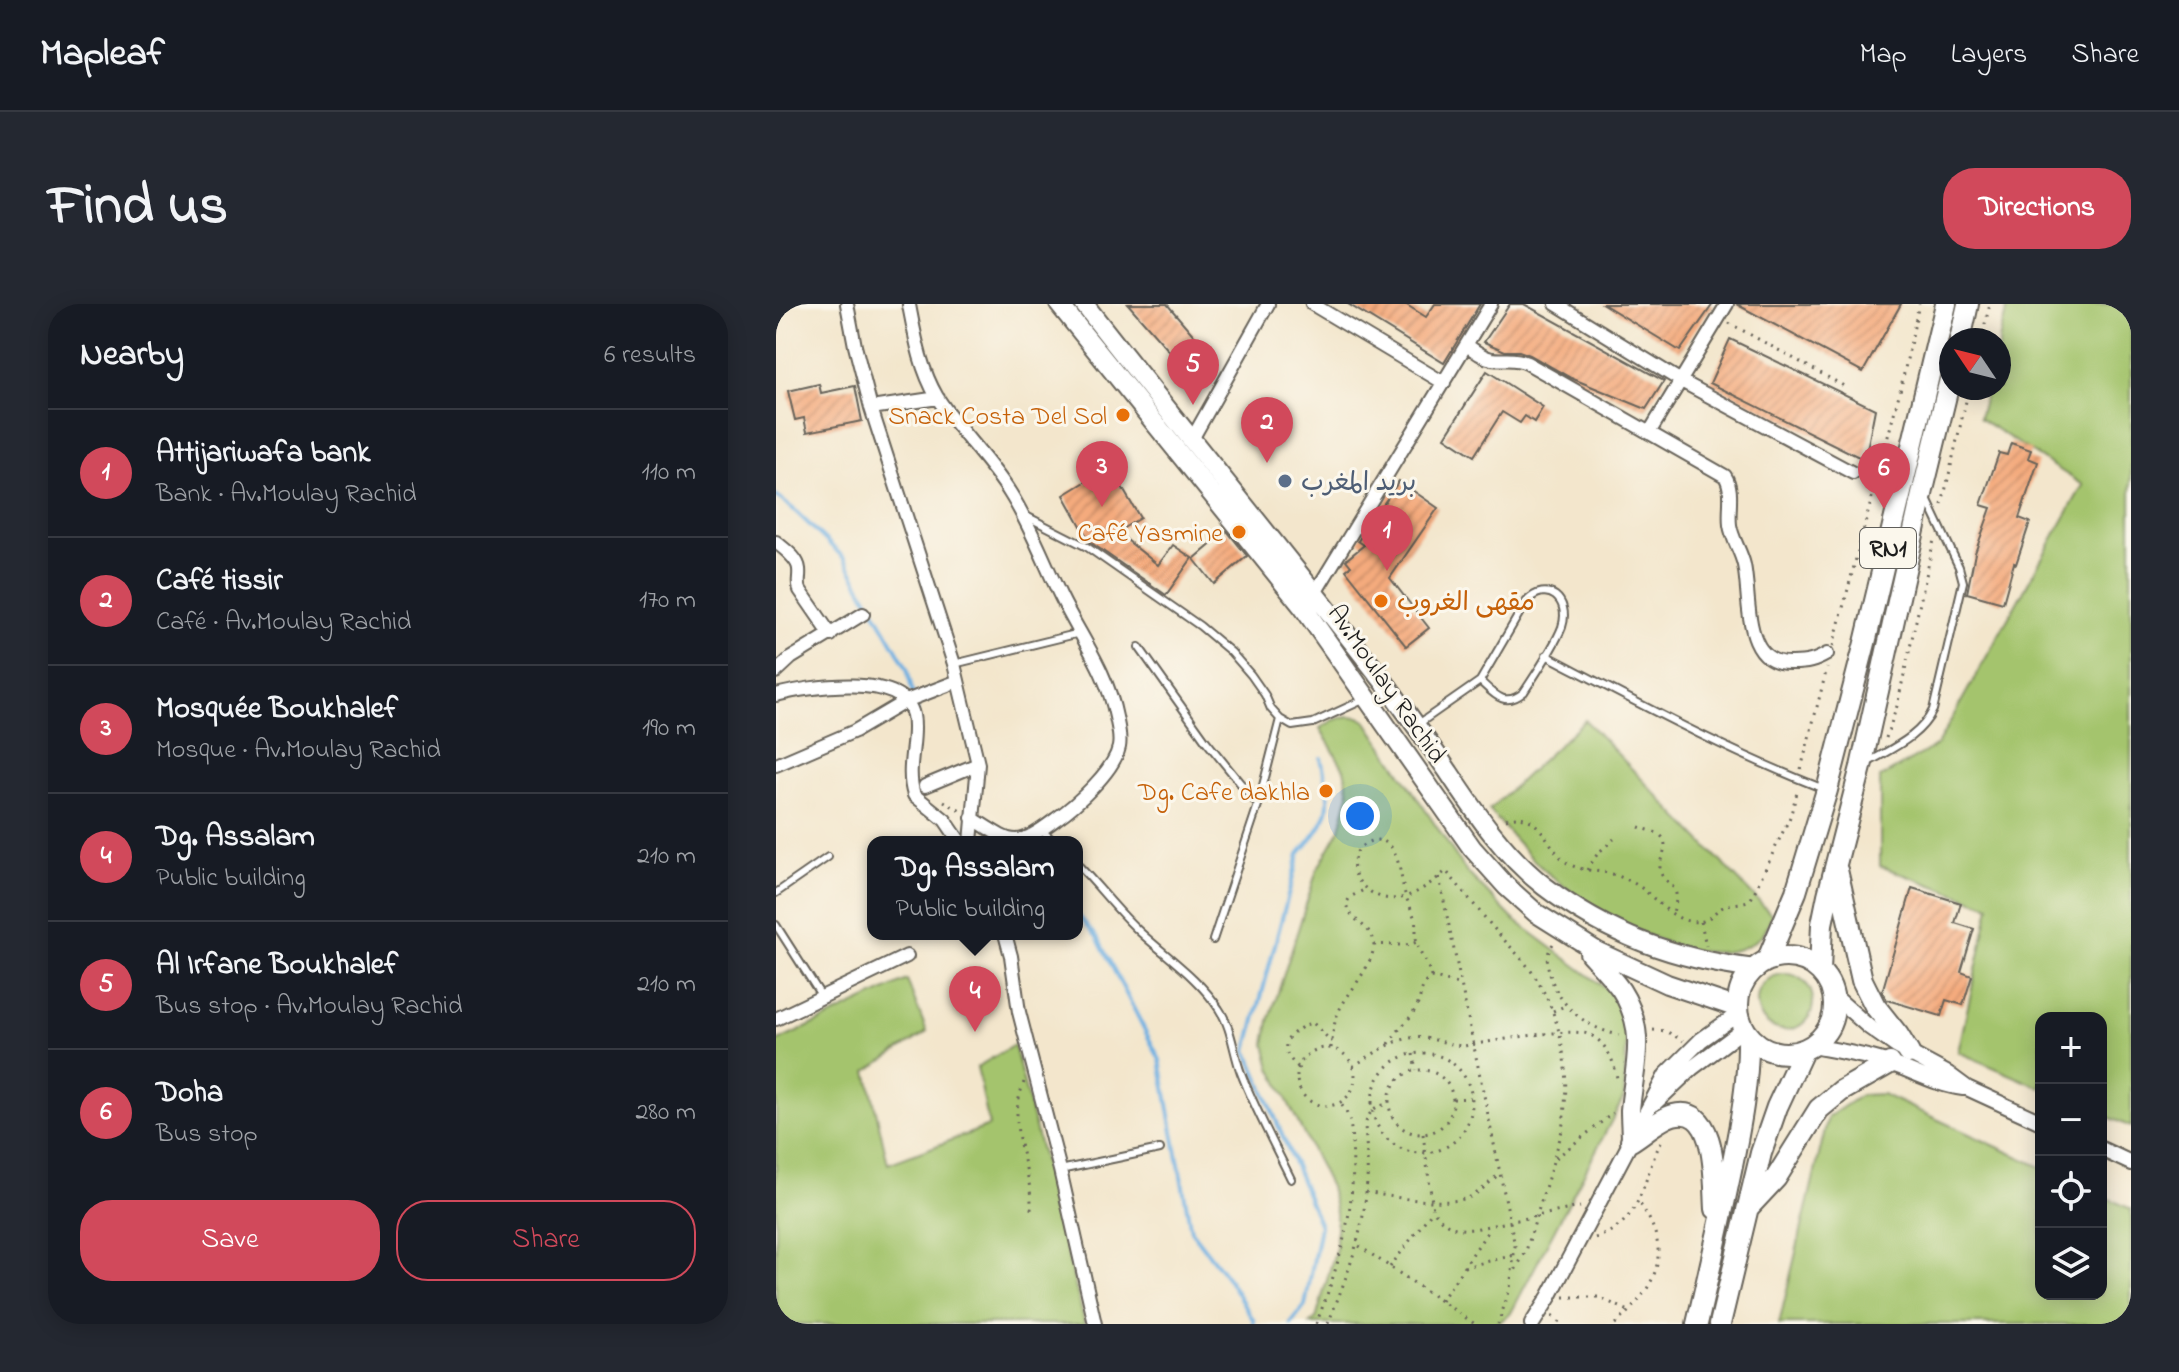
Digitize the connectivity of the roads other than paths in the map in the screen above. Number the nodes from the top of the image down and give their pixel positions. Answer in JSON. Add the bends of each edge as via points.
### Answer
{"nodes":[{"id":1,"x":847,"y":304,"type":"edge"},
{"id":2,"x":1059,"y":304,"type":"edge"},
{"id":3,"x":1084,"y":304,"type":"edge"},
{"id":4,"x":1268,"y":304,"type":"edge"},
{"id":5,"x":1312,"y":304,"type":"edge"},
{"id":6,"x":1491,"y":304,"type":"edge"},
{"id":7,"x":1556,"y":304,"type":"edge"},
{"id":8,"x":1727,"y":304,"type":"edge"},
{"id":9,"x":1946,"y":304,"type":"edge"},
{"id":10,"x":1968,"y":304,"type":"edge"},
{"id":11,"x":909,"y":305,"type":"edge"},
{"id":12,"x":1963,"y":328,"type":"edge"},
{"id":13,"x":1467,"y":345,"type":"junction"},
{"id":14,"x":1681,"y":381,"type":"junction"},
{"id":15,"x":1444,"y":383,"type":"junction"},
{"id":16,"x":938,"y":398,"type":"junction"},
{"id":17,"x":1945,"y":400,"type":"edge"},
{"id":18,"x":871,"y":408,"type":"junction"},
{"id":19,"x":1649,"y":433,"type":"junction"},
{"id":20,"x":1191,"y":441,"type":"junction"},
{"id":21,"x":1853,"y":473,"type":"dead end"},
{"id":22,"x":1923,"y":490,"type":"junction"},
{"id":23,"x":1023,"y":515,"type":"junction"},
{"id":24,"x":776,"y":542,"type":"edge"},
{"id":25,"x":1309,"y":600,"type":"junction"},
{"id":26,"x":863,"y":614,"type":"dead end"},
{"id":27,"x":1080,"y":633,"type":"junction"},
{"id":28,"x":831,"y":635,"type":"junction"},
{"id":29,"x":1139,"y":647,"type":"dead end"},
{"id":30,"x":1830,"y":653,"type":"road end"},
{"id":31,"x":1546,"y":655,"type":"junction"},
{"id":32,"x":954,"y":664,"type":"junction"},
{"id":33,"x":776,"y":672,"type":"edge"},
{"id":34,"x":958,"y":681,"type":"junction"},
{"id":35,"x":1480,"y":681,"type":"junction"},
{"id":36,"x":776,"y":695,"type":"edge"},
{"id":37,"x":1368,"y":698,"type":"junction"},
{"id":38,"x":906,"y":701,"type":"junction"},
{"id":39,"x":1280,"y":719,"type":"junction"},
{"id":40,"x":1417,"y":725,"type":"junction"},
{"id":41,"x":978,"y":764,"type":"junction"},
{"id":42,"x":776,"y":765,"type":"edge"},
{"id":43,"x":1861,"y":767,"type":"junction"},
{"id":44,"x":925,"y":786,"type":"road end"},
{"id":45,"x":1827,"y":790,"type":"junction"},
{"id":46,"x":1258,"y":805,"type":"junction"},
{"id":47,"x":972,"y":820,"type":"junction"},
{"id":48,"x":1042,"y":830,"type":"junction"},
{"id":49,"x":962,"y":836,"type":"edge"},
{"id":50,"x":968,"y":836,"type":"edge"},
{"id":51,"x":1001,"y":836,"type":"edge"},
{"id":52,"x":1033,"y":836,"type":"edge"},
{"id":53,"x":1048,"y":836,"type":"edge"},
{"id":54,"x":828,"y":857,"type":"dead end"},
{"id":55,"x":1836,"y":866,"type":"junction"},
{"id":56,"x":1083,"y":870,"type":"edge"},
{"id":57,"x":776,"y":893,"type":"edge"},
{"id":58,"x":776,"y":925,"type":"edge"},
{"id":59,"x":1576,"y":939,"type":"junction"},
{"id":60,"x":1007,"y":940,"type":"edge"},
{"id":61,"x":1213,"y":940,"type":"dead end"},
{"id":62,"x":907,"y":956,"type":"dead end"},
{"id":63,"x":1761,"y":965,"type":"junction"},
{"id":64,"x":1820,"y":971,"type":"junction"},
{"id":65,"x":1834,"y":996,"type":"junction"},
{"id":66,"x":822,"y":997,"type":"junction"},
{"id":67,"x":776,"y":1019,"type":"edge"},
{"id":68,"x":1742,"y":1022,"type":"junction"},
{"id":69,"x":1808,"y":1048,"type":"junction"},
{"id":70,"x":1909,"y":1053,"type":"junction"},
{"id":71,"x":1890,"y":1063,"type":"junction"},
{"id":72,"x":1967,"y":1088,"type":"junction"},
{"id":73,"x":2035,"y":1119,"type":"edge"},
{"id":74,"x":1631,"y":1141,"type":"junction"},
{"id":75,"x":1160,"y":1149,"type":"dead end"},
{"id":76,"x":2107,"y":1152,"type":"edge"},
{"id":77,"x":2131,"y":1163,"type":"edge"},
{"id":78,"x":1060,"y":1170,"type":"junction"},
{"id":79,"x":1291,"y":1179,"type":"dead end"},
{"id":80,"x":1747,"y":1209,"type":"junction"},
{"id":81,"x":1718,"y":1232,"type":"junction"},
{"id":82,"x":1095,"y":1324,"type":"edge"},
{"id":83,"x":1532,"y":1324,"type":"edge"},
{"id":84,"x":1697,"y":1324,"type":"edge"},
{"id":85,"x":1720,"y":1324,"type":"edge"}],
"edges":[{"from":1,"to":18,"type":"street"},
{"from":2,"to":25,"type":"main road","name":"Av.Moulay Rachid"},
{"from":3,"to":20,"type":"main road","name":"Av.Moulay Rachid"},
{"from":4,"to":20,"type":"street"},
{"from":5,"to":15,"type":"street"},
{"from":6,"to":13,"type":"street"},
{"from":7,"to":14,"type":"street"},
{"from":8,"to":14,"type":"street"},
{"from":9,"to":45,"type":"highway","number":"RN1"},
{"from":10,"to":12,"type":"highway"},
{"from":11,"to":16,"type":"street","via":[[925,374]]},
{"from":13,"to":15,"type":"street"},
{"from":13,"to":19,"type":"street","via":[[1486,358],[1527,363]]},
{"from":14,"to":19,"type":"street"},
{"from":14,"to":21,"type":"street"},
{"from":15,"to":25,"type":"street"},
{"from":16,"to":18,"type":"street"},
{"from":16,"to":23,"type":"street"},
{"from":17,"to":22,"type":"highway","number":"RN1"},
{"from":18,"to":32,"type":"street"},
{"from":19,"to":30,"type":"street","via":[[1727,479],[1730,525],[1742,558],[1759,649],[1785,664]]},
{"from":20,"to":25,"type":"main road","name":"Av.Moulay Rachid"},
{"from":22,"to":43,"type":"highway","number":"RN1"},
{"from":22,"to":43,"type":"lane","via":[[1962,575],[1961,597],[1929,718],[1911,738]]},
{"from":23,"to":27,"type":"street"},
{"from":23,"to":39,"type":"lane","via":[[1087,547],[1200,626],[1251,675]]},
{"from":24,"to":28,"type":"street","via":[[794,559],[797,584]]},
{"from":25,"to":37,"type":"main road","name":"Av.Moulay Rachid"},
{"from":25,"to":40,"type":"main road","name":"Av.Moulay Rachid"},
{"from":26,"to":28,"type":"street"},
{"from":27,"to":32,"type":"lane"},
{"from":27,"to":48,"type":"street","via":[[1111,694],[1119,749],[1082,797]]},
{"from":28,"to":33,"type":"street"},
{"from":29,"to":46,"type":"lane"},
{"from":31,"to":35,"type":"lane","via":[[1516,699],[1495,695]]},
{"from":31,"to":35,"type":"lane","via":[[1562,627],[1563,609],[1555,595],[1539,591],[1526,602]]},
{"from":31,"to":45,"type":"lane","via":[[1711,741]]},
{"from":32,"to":34,"type":"street"},
{"from":34,"to":38,"type":"street"},
{"from":34,"to":41,"type":"street"},
{"from":35,"to":40,"type":"lane"},
{"from":36,"to":38,"type":"street","via":[[852,684]]},
{"from":37,"to":39,"type":"lane","via":[[1313,723],[1292,726]]},
{"from":37,"to":59,"type":"main road","name":"Av.Moulay Rachid","via":[[1482,860],[1520,900]]},
{"from":38,"to":42,"type":"street","via":[[855,731]]},
{"from":38,"to":49,"type":"street","via":[[913,713],[914,795]]},
{"from":39,"to":46,"type":"lane"},
{"from":40,"to":63,"type":"main road","name":"Av.Moulay Rachid","via":[[1490,833],[1544,886],[1607,927],[1653,947],[1702,961]]},
{"from":41,"to":44,"type":"street"},
{"from":41,"to":47,"type":"street"},
{"from":43,"to":55,"type":"highway","number":"RN1"},
{"from":45,"to":63,"type":"highway","number":"RN1","via":[[1796,892]]},
{"from":46,"to":61,"type":"lane"},
{"from":47,"to":50,"type":"street"},
{"from":47,"to":51,"type":"street"},
{"from":48,"to":52,"type":"street"},
{"from":48,"to":53,"type":"lane"},
{"from":54,"to":57,"type":"lane"},
{"from":55,"to":64,"type":"highway","number":"RN1","via":[[1822,924]]},
{"from":55,"to":70,"type":"highway","via":[[1862,980]]},
{"from":56,"to":79,"type":"lane","via":[[1220,1010],[1249,1092]]},
{"from":58,"to":66,"type":"lane"},
{"from":59,"to":68,"type":"main road","name":"Av.Moulay Rachid"},
{"from":59,"to":74,"type":"main road","via":[[1621,990],[1633,1014],[1638,1055]]},
{"from":60,"to":78,"type":"street","via":[[1019,1012]]},
{"from":62,"to":66,"type":"street"},
{"from":63,"to":64,"type":"highway","via":[[1795,958]]},
{"from":63,"to":68,"type":"highway","number":"RN1","via":[[1739,993]]},
{"from":64,"to":65,"type":"highway"},
{"from":65,"to":69,"type":"highway","via":[[1831,1024]]},
{"from":65,"to":70,"type":"street"},
{"from":66,"to":67,"type":"street"},
{"from":68,"to":69,"type":"highway","via":[[1767,1050],[1791,1054]]},
{"from":68,"to":74,"type":"street","via":[[1714,1029],[1679,1060]]},
{"from":68,"to":81,"type":"highway","number":"RN1","via":[[1748,1054],[1739,1132]]},
{"from":69,"to":71,"type":"street"},
{"from":69,"to":80,"type":"highway","via":[[1769,1127]]},
{"from":70,"to":72,"type":"street"},
{"from":71,"to":72,"type":"street"},
{"from":71,"to":80,"type":"highway","via":[[1819,1109],[1776,1178]]},
{"from":72,"to":73,"type":"street"},
{"from":74,"to":81,"type":"highway","via":[[1674,1114],[1699,1121],[1710,1140]]},
{"from":74,"to":83,"type":"street"},
{"from":75,"to":78,"type":"lane"},
{"from":76,"to":77,"type":"street"},
{"from":78,"to":82,"type":"street"},
{"from":80,"to":85,"type":"highway"},
{"from":81,"to":84,"type":"highway","number":"RN1"}]}
